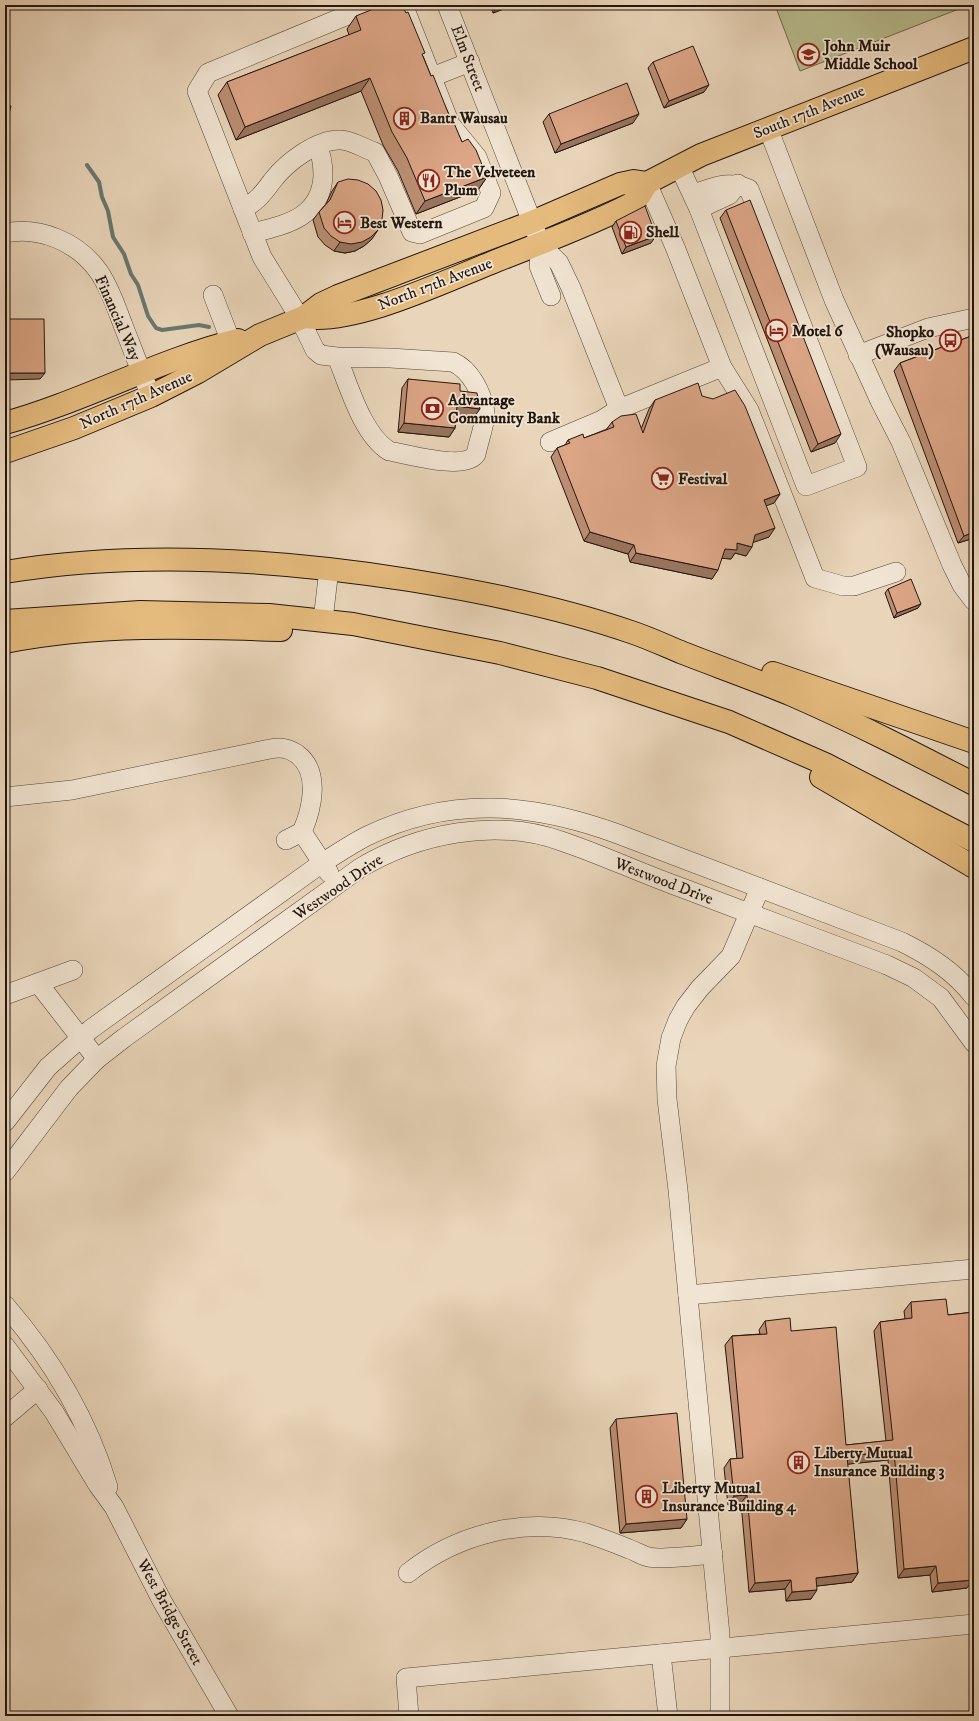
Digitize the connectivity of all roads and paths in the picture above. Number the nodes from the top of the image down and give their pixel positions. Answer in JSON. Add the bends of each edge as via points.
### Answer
{"nodes":[{"id":1,"x":372,"y":5,"type":"edge"},
{"id":2,"x":398,"y":5,"type":"edge"},
{"id":3,"x":448,"y":5,"type":"edge"},
{"id":4,"x":974,"y":48,"type":"edge"},
{"id":5,"x":470,"y":62,"type":"junction"},
{"id":6,"x":432,"y":77,"type":"junction"},
{"id":7,"x":768,"y":128,"type":"junction"},
{"id":8,"x":317,"y":146,"type":"junction"},
{"id":9,"x":679,"y":166,"type":"junction"},
{"id":10,"x":647,"y":183,"type":"junction"},
{"id":11,"x":696,"y":202,"type":"junction"},
{"id":12,"x":243,"y":209,"type":"junction"},
{"id":13,"x":532,"y":222,"type":"junction"},
{"id":14,"x":5,"y":233,"type":"edge"},
{"id":15,"x":252,"y":233,"type":"junction"},
{"id":16,"x":541,"y":244,"type":"junction"},
{"id":17,"x":213,"y":295,"type":"dead end"},
{"id":18,"x":551,"y":296,"type":"dead end"},
{"id":19,"x":302,"y":318,"type":"junction"},
{"id":20,"x":974,"y":318,"type":"edge"},
{"id":21,"x":260,"y":335,"type":"junction"},
{"id":22,"x":231,"y":342,"type":"junction"},
{"id":23,"x":858,"y":355,"type":"junction"},
{"id":24,"x":336,"y":357,"type":"junction"},
{"id":25,"x":722,"y":367,"type":"junction"},
{"id":26,"x":142,"y":373,"type":"junction"},
{"id":27,"x":151,"y":396,"type":"junction"},
{"id":28,"x":619,"y":408,"type":"junction"},
{"id":29,"x":5,"y":424,"type":"edge"},
{"id":30,"x":550,"y":442,"type":"dead end"},
{"id":31,"x":5,"y":452,"type":"edge"},
{"id":32,"x":5,"y":556,"type":"edge"},
{"id":33,"x":57,"y":563,"type":"junction"},
{"id":34,"x":330,"y":569,"type":"junction"},
{"id":35,"x":5,"y":572,"type":"edge"},
{"id":36,"x":896,"y":572,"type":"dead end"},
{"id":37,"x":974,"y":601,"type":"edge"},
{"id":38,"x":323,"y":620,"type":"junction"},
{"id":39,"x":5,"y":621,"type":"edge"},
{"id":40,"x":631,"y":632,"type":"junction"},
{"id":41,"x":398,"y":633,"type":"junction"},
{"id":42,"x":5,"y":642,"type":"edge"},
{"id":43,"x":646,"y":694,"type":"junction"},
{"id":44,"x":974,"y":742,"type":"edge"},
{"id":45,"x":974,"y":784,"type":"edge"},
{"id":46,"x":5,"y":797,"type":"edge"},
{"id":47,"x":974,"y":841,"type":"edge"},
{"id":48,"x":322,"y":863,"type":"junction"},
{"id":49,"x":974,"y":867,"type":"edge"},
{"id":50,"x":336,"y":884,"type":"junction"},
{"id":51,"x":760,"y":888,"type":"junction"},
{"id":52,"x":750,"y":914,"type":"junction"},
{"id":53,"x":73,"y":970,"type":"dead end"},
{"id":54,"x":38,"y":983,"type":"junction"},
{"id":55,"x":5,"y":995,"type":"edge"},
{"id":56,"x":974,"y":997,"type":"edge"},
{"id":57,"x":80,"y":1038,"type":"junction"},
{"id":58,"x":974,"y":1043,"type":"edge"},
{"id":59,"x":97,"y":1059,"type":"junction"},
{"id":60,"x":5,"y":1122,"type":"edge"},
{"id":61,"x":5,"y":1172,"type":"edge"},
{"id":62,"x":974,"y":1269,"type":"edge"},
{"id":63,"x":688,"y":1295,"type":"junction"},
{"id":64,"x":5,"y":1305,"type":"edge"},
{"id":65,"x":5,"y":1346,"type":"edge"},
{"id":66,"x":38,"y":1389,"type":"junction"},
{"id":67,"x":5,"y":1417,"type":"edge"},
{"id":68,"x":114,"y":1507,"type":"junction"},
{"id":69,"x":713,"y":1554,"type":"junction"},
{"id":70,"x":408,"y":1573,"type":"dead end"},
{"id":71,"x":974,"y":1624,"type":"edge"},
{"id":72,"x":720,"y":1648,"type":"junction"},
{"id":73,"x":661,"y":1654,"type":"junction"},
{"id":74,"x":229,"y":1716,"type":"edge"},
{"id":75,"x":409,"y":1716,"type":"edge"},
{"id":76,"x":668,"y":1716,"type":"edge"},
{"id":77,"x":720,"y":1716,"type":"edge"}],
"edges":[{"from":1,"to":12,"type":"street","via":[[208,73],[197,91]]},
{"from":2,"to":6,"type":"street","via":[[406,12]]},
{"from":3,"to":5,"type":"street","name":"Elm Street"},
{"from":4,"to":7,"type":"main road","name":"South 17th Avenue"},
{"from":5,"to":6,"type":"street"},
{"from":5,"to":13,"type":"street","name":"Elm Street"},
{"from":6,"to":8,"type":"street","via":[[450,124],[477,157],[491,193],[484,208],[420,234],[412,232],[375,152],[341,140]]},
{"from":7,"to":9,"type":"main road","name":"South 17th Avenue"},
{"from":7,"to":23,"type":"street"},
{"from":8,"to":12,"type":"street","via":[[287,164],[257,200]]},
{"from":8,"to":15,"type":"street","via":[[323,179],[314,204],[292,222]]},
{"from":9,"to":10,"type":"main road","name":"South 17th Avenue"},
{"from":9,"to":11,"type":"street"},
{"from":10,"to":13,"type":"main road","name":"South 17th Avenue","via":[[624,183]]},
{"from":10,"to":16,"type":"main road","name":"South 17th Avenue","via":[[635,201]]},
{"from":10,"to":25,"type":"street"},
{"from":11,"to":11,"type":"street","via":[[724,184],[738,184],[749,188],[857,467],[806,486]]},
{"from":12,"to":15,"type":"street"},
{"from":13,"to":16,"type":"street","name":"Elm Street"},
{"from":13,"to":19,"type":"main road","name":"North 17th Avenue","via":[[343,294],[321,304]]},
{"from":14,"to":26,"type":"street","name":"Financial Way","via":[[23,231],[52,237],[69,244],[88,258],[108,287]]},
{"from":15,"to":19,"type":"street","via":[[265,263]]},
{"from":16,"to":18,"type":"street","via":[[539,266]]},
{"from":16,"to":19,"type":"main road","name":"North 17th Avenue","via":[[379,305],[332,317]]},
{"from":16,"to":28,"type":"street","via":[[555,258],[571,288]]},
{"from":17,"to":22,"type":"street"},
{"from":19,"to":21,"type":"main road","name":"North 17th Avenue"},
{"from":19,"to":24,"type":"street","via":[[315,350],[321,355]]},
{"from":20,"to":23,"type":"street","via":[[935,326]]},
{"from":21,"to":22,"type":"main road","name":"North 17th Avenue"},
{"from":21,"to":27,"type":"main road","name":"North 17th Avenue","via":[[198,372]]},
{"from":22,"to":26,"type":"main road","name":"North 17th Avenue"},
{"from":23,"to":37,"type":"street","via":[[901,442],[952,565]]},
{"from":24,"to":24,"type":"street","via":[[453,362],[462,366],[478,390],[485,413],[473,459],[448,462],[389,451],[381,446],[362,417]]},
{"from":25,"to":28,"type":"street"},
{"from":25,"to":36,"type":"street","via":[[749,410],[815,578],[843,586],[854,586]]},
{"from":26,"to":27,"type":"street","name":"Financial Way"},
{"from":26,"to":29,"type":"main road","name":"North 17th Avenue"},
{"from":27,"to":31,"type":"main road","name":"North 17th Avenue","via":[[74,428]]},
{"from":28,"to":30,"type":"street","via":[[602,420]]},
{"from":32,"to":33,"type":"main road"},
{"from":33,"to":34,"type":"main road","via":[[198,561]]},
{"from":33,"to":35,"type":"main road"},
{"from":34,"to":38,"type":"street"},
{"from":34,"to":40,"type":"main road","via":[[488,594]]},
{"from":38,"to":39,"type":"main road","via":[[245,613],[168,612]]},
{"from":38,"to":41,"type":"main road"},
{"from":40,"to":44,"type":"main road","via":[[654,634],[681,641]]},
{"from":40,"to":45,"type":"main road","via":[[794,696]]},
{"from":41,"to":42,"type":"main road","via":[[189,628],[86,630]]},
{"from":41,"to":43,"type":"main road","via":[[548,664]]},
{"from":43,"to":47,"type":"main road","via":[[710,715],[796,750]]},
{"from":43,"to":49,"type":"main road","via":[[799,765]]},
{"from":46,"to":48,"type":"street","via":[[62,791],[285,748],[304,760],[312,779],[311,802],[294,836]]},
{"from":48,"to":50,"type":"street"},
{"from":48,"to":51,"type":"street","name":"Westwood Drive","via":[[367,836],[411,820],[466,810],[513,808],[578,820]]},
{"from":48,"to":57,"type":"street","name":"Westwood Drive","via":[[130,999]]},
{"from":50,"to":52,"type":"street","name":"Westwood Drive","via":[[378,858],[413,844],[451,834],[498,831],[532,834],[561,841]]},
{"from":50,"to":59,"type":"street","name":"Westwood Drive"},
{"from":51,"to":52,"type":"street"},
{"from":51,"to":56,"type":"street","name":"Westwood Drive","via":[[918,950],[945,967]]},
{"from":52,"to":58,"type":"street","name":"Westwood Drive","via":[[914,978],[948,1006]]},
{"from":52,"to":63,"type":"street","via":[[731,956],[686,1006],[667,1052],[665,1082]]},
{"from":53,"to":54,"type":"street"},
{"from":54,"to":55,"type":"street"},
{"from":54,"to":57,"type":"street"},
{"from":57,"to":59,"type":"street"},
{"from":57,"to":60,"type":"street","name":"Westwood Drive","via":[[48,1067]]},
{"from":59,"to":61,"type":"street","name":"Westwood Drive","via":[[62,1095]]},
{"from":62,"to":63,"type":"street"},
{"from":63,"to":69,"type":"street"},
{"from":64,"to":68,"type":"street","name":"West Bridge Street","via":[[46,1358],[70,1399],[98,1457]]},
{"from":65,"to":66,"type":"street","name":"West Bridge Street"},
{"from":66,"to":67,"type":"street"},
{"from":66,"to":68,"type":"street","name":"West Bridge Street"},
{"from":68,"to":74,"type":"street","name":"West Bridge Street","via":[[162,1601]]},
{"from":69,"to":70,"type":"street","via":[[650,1558],[580,1532],[515,1527],[456,1545],[426,1559]]},
{"from":69,"to":72,"type":"street"},
{"from":71,"to":72,"type":"street"},
{"from":72,"to":73,"type":"street"},
{"from":72,"to":77,"type":"street"},
{"from":73,"to":75,"type":"street","via":[[406,1678]]},
{"from":73,"to":76,"type":"street"}]}
